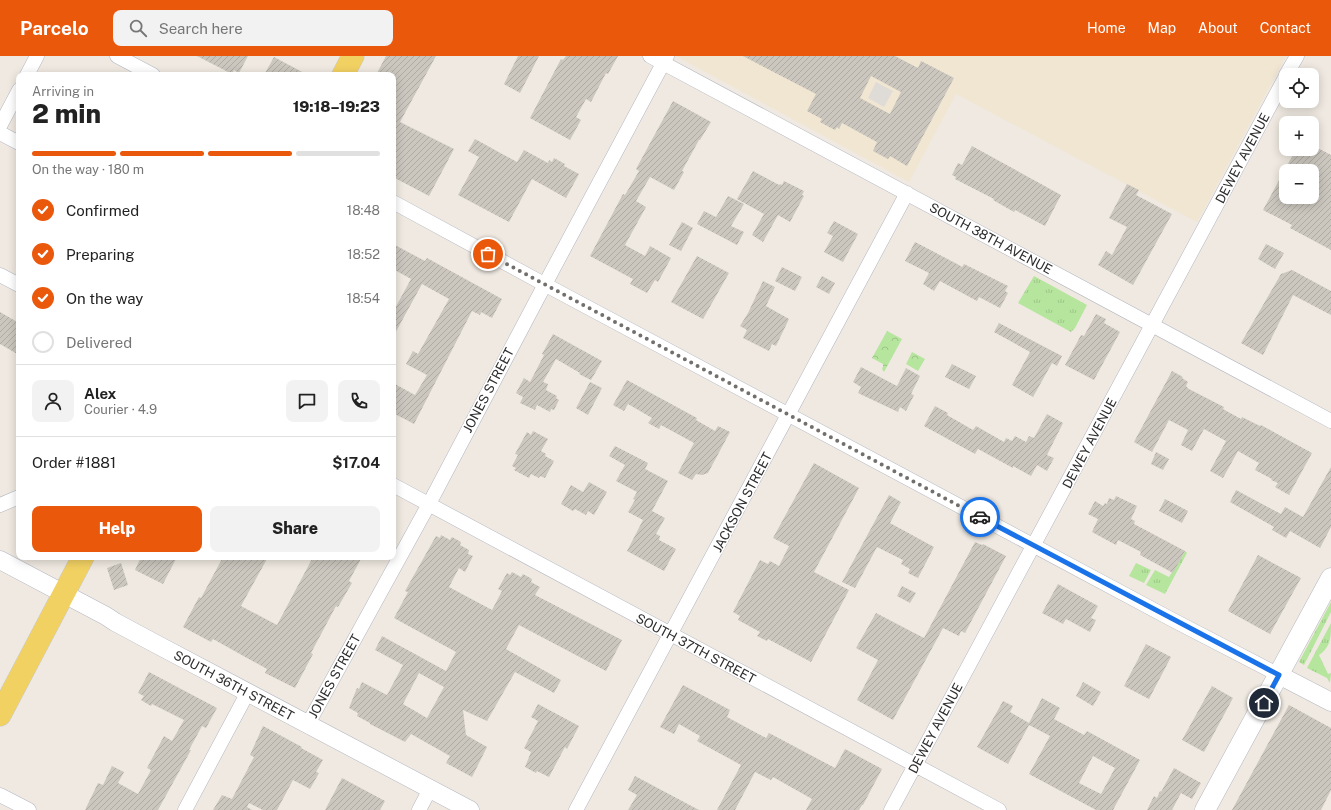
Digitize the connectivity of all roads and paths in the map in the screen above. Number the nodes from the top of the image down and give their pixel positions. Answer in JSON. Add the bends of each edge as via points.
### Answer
{"nodes":[{"id":1,"x":37,"y":56,"type":"edge"},
{"id":2,"x":117,"y":56,"type":"edge"},
{"id":3,"x":353,"y":56,"type":"edge"},
{"id":4,"x":650,"y":56,"type":"edge"},
{"id":5,"x":1297,"y":56,"type":"edge"},
{"id":6,"x":665,"y":59,"type":"edge"},
{"id":7,"x":1290,"y":68,"type":"edge"},
{"id":8,"x":29,"y":72,"type":"edge"},
{"id":9,"x":147,"y":72,"type":"edge"},
{"id":10,"x":344,"y":72,"type":"edge"},
{"id":11,"x":1279,"y":88,"type":"edge"},
{"id":12,"x":16,"y":96,"type":"edge"},
{"id":13,"x":0,"y":126,"type":"edge"},
{"id":14,"x":0,"y":133,"type":"edge"},
{"id":15,"x":16,"y":141,"type":"edge"},
{"id":16,"x":907,"y":193,"type":"junction"},
{"id":17,"x":396,"y":204,"type":"edge"},
{"id":18,"x":0,"y":275,"type":"edge"},
{"id":19,"x":16,"y":283,"type":"edge"},
{"id":20,"x":544,"y":284,"type":"junction"},
{"id":21,"x":1152,"y":325,"type":"junction"},
{"id":22,"x":788,"y":415,"type":"junction"},
{"id":23,"x":1331,"y":421,"type":"edge"},
{"id":24,"x":396,"y":487,"type":"edge"},
{"id":25,"x":16,"y":498,"type":"edge"},
{"id":26,"x":429,"y":504,"type":"junction"},
{"id":27,"x":0,"y":505,"type":"edge"},
{"id":28,"x":1034,"y":546,"type":"junction"},
{"id":29,"x":0,"y":560,"type":"edge"},
{"id":30,"x":81,"y":560,"type":"edge"},
{"id":31,"x":1331,"y":578,"type":"edge"},
{"id":32,"x":64,"y":594,"type":"junction"},
{"id":33,"x":671,"y":634,"type":"junction"},
{"id":34,"x":1279,"y":675,"type":"junction"},
{"id":35,"x":248,"y":692,"type":"junction"},
{"id":36,"x":1331,"y":702,"type":"edge"},
{"id":37,"x":0,"y":715,"type":"edge"},
{"id":38,"x":308,"y":724,"type":"junction"},
{"id":39,"x":915,"y":765,"type":"junction"},
{"id":40,"x":430,"y":789,"type":"junction"},
{"id":41,"x":0,"y":795,"type":"edge"},
{"id":42,"x":29,"y":810,"type":"edge"},
{"id":43,"x":185,"y":810,"type":"edge"},
{"id":44,"x":419,"y":810,"type":"edge"},
{"id":45,"x":470,"y":810,"type":"edge"},
{"id":46,"x":576,"y":810,"type":"edge"},
{"id":47,"x":891,"y":810,"type":"edge"},
{"id":48,"x":999,"y":810,"type":"edge"},
{"id":49,"x":1205,"y":810,"type":"edge"}],
"edges":[{"from":1,"to":8,"type":"street"},
{"from":2,"to":9,"type":"street"},
{"from":3,"to":10,"type":"main road"},
{"from":4,"to":6,"type":"street","name":"SOUTH 38TH AVENUE"},
{"from":5,"to":7,"type":"street","name":"DEWEY AVENUE"},
{"from":6,"to":16,"type":"street","name":"SOUTH 38TH AVENUE"},
{"from":6,"to":20,"type":"street","name":"JONES STREET"},
{"from":11,"to":21,"type":"street","name":"DEWEY AVENUE"},
{"from":12,"to":13,"type":"street"},
{"from":14,"to":15,"type":"street"},
{"from":16,"to":21,"type":"street","name":"SOUTH 38TH AVENUE"},
{"from":16,"to":22,"type":"street","name":"JACKSON STREET"},
{"from":17,"to":20,"type":"street"},
{"from":18,"to":19,"type":"street"},
{"from":20,"to":22,"type":"street"},
{"from":20,"to":26,"type":"street","name":"JONES STREET"},
{"from":21,"to":23,"type":"street","name":"SOUTH 38TH AVENUE"},
{"from":21,"to":28,"type":"street","name":"DEWEY AVENUE"},
{"from":22,"to":28,"type":"street"},
{"from":22,"to":33,"type":"street","name":"JACKSON STREET"},
{"from":24,"to":26,"type":"street","name":"SOUTH 37TH STREET"},
{"from":25,"to":27,"type":"street"},
{"from":26,"to":33,"type":"street","name":"SOUTH 37TH STREET"},
{"from":26,"to":38,"type":"street","name":"JONES STREET"},
{"from":28,"to":34,"type":"street"},
{"from":28,"to":39,"type":"street","name":"DEWEY AVENUE"},
{"from":29,"to":32,"type":"street","name":"SOUTH 36TH STREET"},
{"from":30,"to":32,"type":"main road"},
{"from":31,"to":34,"type":"main road"},
{"from":32,"to":35,"type":"street","name":"SOUTH 36TH STREET"},
{"from":32,"to":37,"type":"main road"},
{"from":33,"to":39,"type":"street","name":"SOUTH 37TH STREET"},
{"from":33,"to":46,"type":"street","name":"JACKSON STREET"},
{"from":34,"to":36,"type":"street"},
{"from":34,"to":49,"type":"main road"},
{"from":35,"to":38,"type":"street","name":"SOUTH 36TH STREET"},
{"from":35,"to":43,"type":"street"},
{"from":38,"to":40,"type":"street","name":"SOUTH 36TH STREET"},
{"from":39,"to":47,"type":"street","name":"DEWEY AVENUE"},
{"from":39,"to":48,"type":"street","name":"SOUTH 37TH STREET"},
{"from":40,"to":44,"type":"street"},
{"from":40,"to":45,"type":"street","name":"SOUTH 36TH STREET"},
{"from":41,"to":42,"type":"street"}]}
